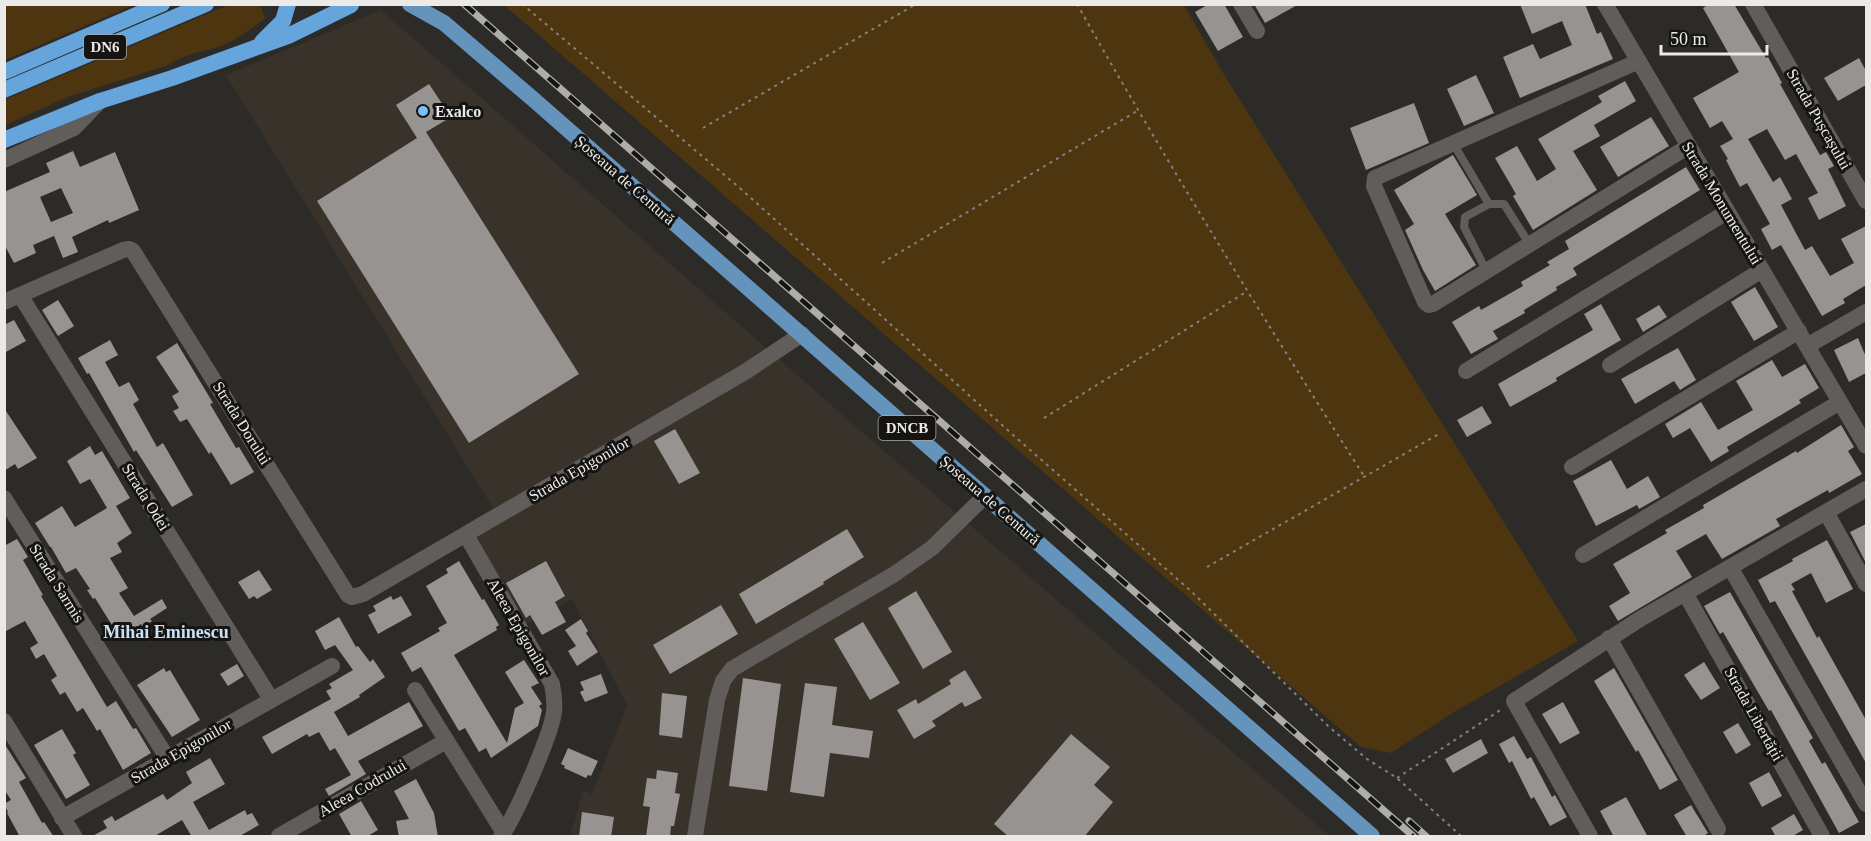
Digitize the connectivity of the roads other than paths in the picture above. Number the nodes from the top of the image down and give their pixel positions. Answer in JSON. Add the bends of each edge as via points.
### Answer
{"nodes":[{"id":1,"x":162,"y":4,"type":"edge"},
{"id":2,"x":206,"y":4,"type":"edge"},
{"id":3,"x":288,"y":4,"type":"edge"},
{"id":4,"x":410,"y":4,"type":"edge"},
{"id":5,"x":428,"y":4,"type":"edge"},
{"id":6,"x":1241,"y":4,"type":"edge"},
{"id":7,"x":1605,"y":4,"type":"edge"},
{"id":8,"x":1753,"y":4,"type":"edge"},
{"id":9,"x":350,"y":5,"type":"edge"},
{"id":10,"x":444,"y":23,"type":"junction"},
{"id":11,"x":1257,"y":32,"type":"dead end"},
{"id":12,"x":257,"y":46,"type":"junction"},
{"id":13,"x":1639,"y":61,"type":"junction"},
{"id":14,"x":4,"y":72,"type":"edge"},
{"id":15,"x":4,"y":90,"type":"edge"},
{"id":16,"x":100,"y":101,"type":"junction"},
{"id":17,"x":4,"y":140,"type":"edge"},
{"id":18,"x":1453,"y":143,"type":"junction"},
{"id":19,"x":1689,"y":146,"type":"junction"},
{"id":20,"x":4,"y":160,"type":"edge"},
{"id":21,"x":1860,"y":176,"type":"edge"},
{"id":22,"x":1866,"y":201,"type":"edge"},
{"id":23,"x":1489,"y":204,"type":"junction"},
{"id":24,"x":1727,"y":212,"type":"junction"},
{"id":25,"x":1530,"y":245,"type":"junction"},
{"id":26,"x":1762,"y":270,"type":"junction"},
{"id":27,"x":1486,"y":272,"type":"junction"},
{"id":28,"x":12,"y":299,"type":"edge"},
{"id":29,"x":1866,"y":312,"type":"edge"},
{"id":30,"x":801,"y":334,"type":"junction"},
{"id":31,"x":1803,"y":339,"type":"junction"},
{"id":32,"x":1610,"y":365,"type":"dead end"},
{"id":33,"x":1466,"y":371,"type":"dead end"},
{"id":34,"x":1840,"y":402,"type":"junction"},
{"id":35,"x":1866,"y":446,"type":"edge"},
{"id":36,"x":1572,"y":467,"type":"dead end"},
{"id":37,"x":1866,"y":489,"type":"edge"},
{"id":38,"x":985,"y":496,"type":"junction"},
{"id":39,"x":4,"y":498,"type":"edge"},
{"id":40,"x":1826,"y":512,"type":"junction"},
{"id":41,"x":466,"y":535,"type":"junction"},
{"id":42,"x":1584,"y":555,"type":"dead end"},
{"id":43,"x":1730,"y":567,"type":"junction"},
{"id":44,"x":1866,"y":584,"type":"edge"},
{"id":45,"x":1684,"y":593,"type":"junction"},
{"id":46,"x":352,"y":597,"type":"joint"},
{"id":47,"x":1609,"y":638,"type":"junction"},
{"id":48,"x":332,"y":666,"type":"dead end"},
{"id":49,"x":415,"y":690,"type":"dead end"},
{"id":50,"x":272,"y":699,"type":"junction"},
{"id":51,"x":4,"y":721,"type":"edge"},
{"id":52,"x":446,"y":741,"type":"junction"},
{"id":53,"x":168,"y":759,"type":"junction"},
{"id":54,"x":1866,"y":804,"type":"edge"},
{"id":55,"x":62,"y":818,"type":"junction"},
{"id":56,"x":1718,"y":829,"type":"dead end"},
{"id":57,"x":502,"y":835,"type":"edge"},
{"id":58,"x":74,"y":837,"type":"edge"},
{"id":59,"x":279,"y":837,"type":"edge"},
{"id":60,"x":695,"y":837,"type":"edge"},
{"id":61,"x":1372,"y":837,"type":"edge"},
{"id":62,"x":1590,"y":837,"type":"edge"},
{"id":63,"x":1822,"y":837,"type":"edge"}],
"edges":[{"from":1,"to":14,"type":"highway","number":"DN6"},
{"from":2,"to":15,"type":"highway","number":"DN6"},
{"from":3,"to":12,"type":"highway","via":[[277,28]]},
{"from":4,"to":10,"type":"main road","name":"Șoseaua de Centură","number":"DNCB"},
{"from":5,"to":10,"type":"main road","name":"Șoseaua de Centură","number":"DNCB"},
{"from":6,"to":11,"type":"street"},
{"from":7,"to":13,"type":"street","name":"Strada Monumentului"},
{"from":8,"to":21,"type":"street","name":"Strada Pușcașului"},
{"from":9,"to":12,"type":"highway","via":[[288,36]]},
{"from":10,"to":30,"type":"main road","name":"Șoseaua de Centură","number":"DNCB"},
{"from":12,"to":16,"type":"highway"},
{"from":13,"to":18,"type":"street"},
{"from":13,"to":19,"type":"street","name":"Strada Monumentului"},
{"from":16,"to":17,"type":"highway"},
{"from":16,"to":20,"type":"street","via":[[74,129]]},
{"from":18,"to":23,"type":"lane"},
{"from":18,"to":27,"type":"street","via":[[1375,178],[1374,186],[1425,302],[1433,304]]},
{"from":19,"to":24,"type":"street","name":"Strada Monumentului"},
{"from":19,"to":25,"type":"street"},
{"from":21,"to":22,"type":"street","name":"Strada Pușcașului"},
{"from":23,"to":25,"type":"lane","via":[[1504,204]]},
{"from":23,"to":27,"type":"lane","via":[[1464,222]]},
{"from":24,"to":26,"type":"street","name":"Strada Monumentului"},
{"from":24,"to":33,"type":"street"},
{"from":25,"to":27,"type":"street"},
{"from":26,"to":31,"type":"street","name":"Strada Monumentului"},
{"from":26,"to":32,"type":"street"},
{"from":28,"to":46,"type":"street","name":"Strada Dorului","via":[[131,249]]},
{"from":28,"to":50,"type":"street","name":"Strada Odei"},
{"from":29,"to":31,"type":"street"},
{"from":30,"to":38,"type":"main road","name":"Șoseaua de Centură","number":"DNCB"},
{"from":30,"to":41,"type":"street","name":"Strada Epigonilor","via":[[745,372]]},
{"from":31,"to":34,"type":"street","name":"Strada Monumentului"},
{"from":31,"to":36,"type":"street"},
{"from":34,"to":35,"type":"street","name":"Strada Monumentului"},
{"from":34,"to":42,"type":"street"},
{"from":37,"to":40,"type":"street"},
{"from":38,"to":60,"type":"street","via":[[953,530],[893,575],[732,669],[717,700]]},
{"from":38,"to":61,"type":"main road","name":"Șoseaua de Centură","number":"DNCB"},
{"from":39,"to":53,"type":"street","name":"Strada Sarmis"},
{"from":40,"to":43,"type":"street"},
{"from":40,"to":44,"type":"street"},
{"from":41,"to":46,"type":"street","name":"Strada Epigonilor"},
{"from":41,"to":57,"type":"street","name":"Aleea Epigonilor","via":[[554,693],[552,723]]},
{"from":43,"to":45,"type":"street"},
{"from":43,"to":54,"type":"street"},
{"from":45,"to":47,"type":"street"},
{"from":45,"to":63,"type":"street","name":"Strada Libertății"},
{"from":47,"to":56,"type":"street"},
{"from":47,"to":62,"type":"street","via":[[1514,701]]},
{"from":48,"to":50,"type":"street","name":"Strada Epigonilor"},
{"from":49,"to":52,"type":"street","name":"Aleea Epigonilor"},
{"from":50,"to":53,"type":"street","name":"Strada Epigonilor"},
{"from":51,"to":55,"type":"street"},
{"from":52,"to":57,"type":"street","name":"Aleea Epigonilor"},
{"from":52,"to":59,"type":"street","name":"Aleea Codrului"},
{"from":53,"to":55,"type":"street","name":"Strada Epigonilor"},
{"from":55,"to":58,"type":"street"}]}
